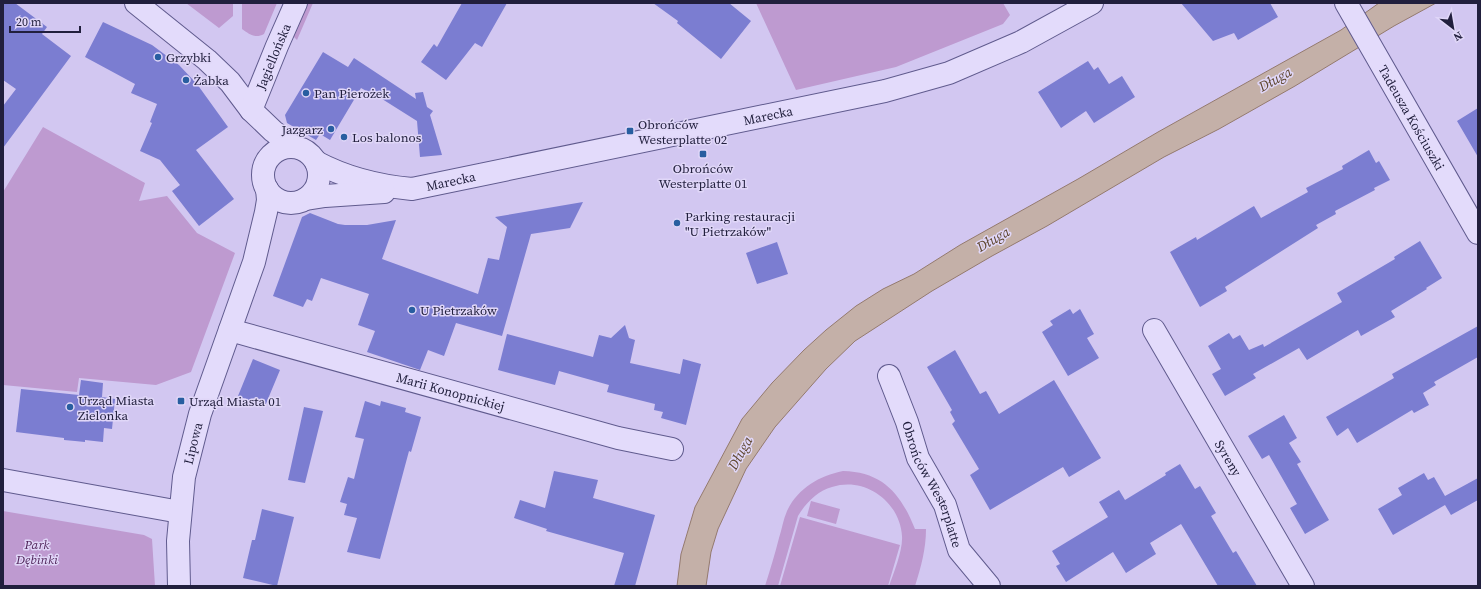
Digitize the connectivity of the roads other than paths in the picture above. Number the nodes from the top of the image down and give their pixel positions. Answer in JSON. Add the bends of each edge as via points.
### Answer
{"nodes":[{"id":1,"x":136,"y":3,"type":"edge"},
{"id":2,"x":296,"y":3,"type":"edge"},
{"id":3,"x":1092,"y":3,"type":"edge"},
{"id":4,"x":1346,"y":3,"type":"edge"},
{"id":5,"x":251,"y":110,"type":"junction"},
{"id":6,"x":294,"y":147,"type":"junction"},
{"id":7,"x":268,"y":160,"type":"junction"},
{"id":8,"x":316,"y":162,"type":"junction"},
{"id":9,"x":406,"y":188,"type":"junction"},
{"id":10,"x":267,"y":189,"type":"junction"},
{"id":11,"x":299,"y":201,"type":"junction"},
{"id":12,"x":1478,"y":233,"type":"edge"},
{"id":13,"x":254,"y":262,"type":"junction"},
{"id":14,"x":230,"y":330,"type":"junction"},
{"id":15,"x":1154,"y":330,"type":"dead end"},
{"id":16,"x":889,"y":376,"type":"dead end"},
{"id":17,"x":672,"y":449,"type":"dead end"},
{"id":18,"x":3,"y":480,"type":"edge"},
{"id":19,"x":180,"y":512,"type":"junction"},
{"id":20,"x":179,"y":586,"type":"edge"},
{"id":21,"x":989,"y":586,"type":"edge"},
{"id":22,"x":1303,"y":586,"type":"edge"}],
"edges":[{"from":1,"to":5,"type":"street","via":[[207,60],[230,82]]},
{"from":2,"to":5,"type":"street","name":"Jagiellońska"},
{"from":3,"to":9,"type":"street","name":"Marecka","via":[[1021,42],[948,72],[885,91],[428,186]]},
{"from":4,"to":12,"type":"street","name":"Tadeusza Kościuszki"},
{"from":5,"to":6,"type":"street"},
{"from":5,"to":7,"type":"street","via":[[263,138]]},
{"from":6,"to":7,"type":"street","via":[[279,150]]},
{"from":6,"to":8,"type":"street","via":[[307,152]]},
{"from":7,"to":10,"type":"street","via":[[264,167]]},
{"from":8,"to":9,"type":"street","name":"Marecka","via":[[332,171],[356,179]]},
{"from":8,"to":11,"type":"street","via":[[320,176],[316,189]]},
{"from":9,"to":11,"type":"street","name":"Marecka"},
{"from":10,"to":11,"type":"street","via":[[278,200]]},
{"from":10,"to":13,"type":"street","name":"Lipowa","via":[[266,212]]},
{"from":11,"to":13,"type":"street","name":"Lipowa","via":[[280,217]]},
{"from":13,"to":14,"type":"street","name":"Lipowa"},
{"from":14,"to":17,"type":"street","name":"Marii Konopnickiej","via":[[618,438]]},
{"from":14,"to":19,"type":"street","name":"Lipowa","via":[[192,443],[184,477]]},
{"from":15,"to":22,"type":"street","name":"Syreny"},
{"from":16,"to":21,"type":"street","name":"Obrońców Westerplatte","via":[[918,458],[945,505],[959,550]]},
{"from":18,"to":19,"type":"street"},
{"from":19,"to":20,"type":"street","name":"Lipowa"}]}
